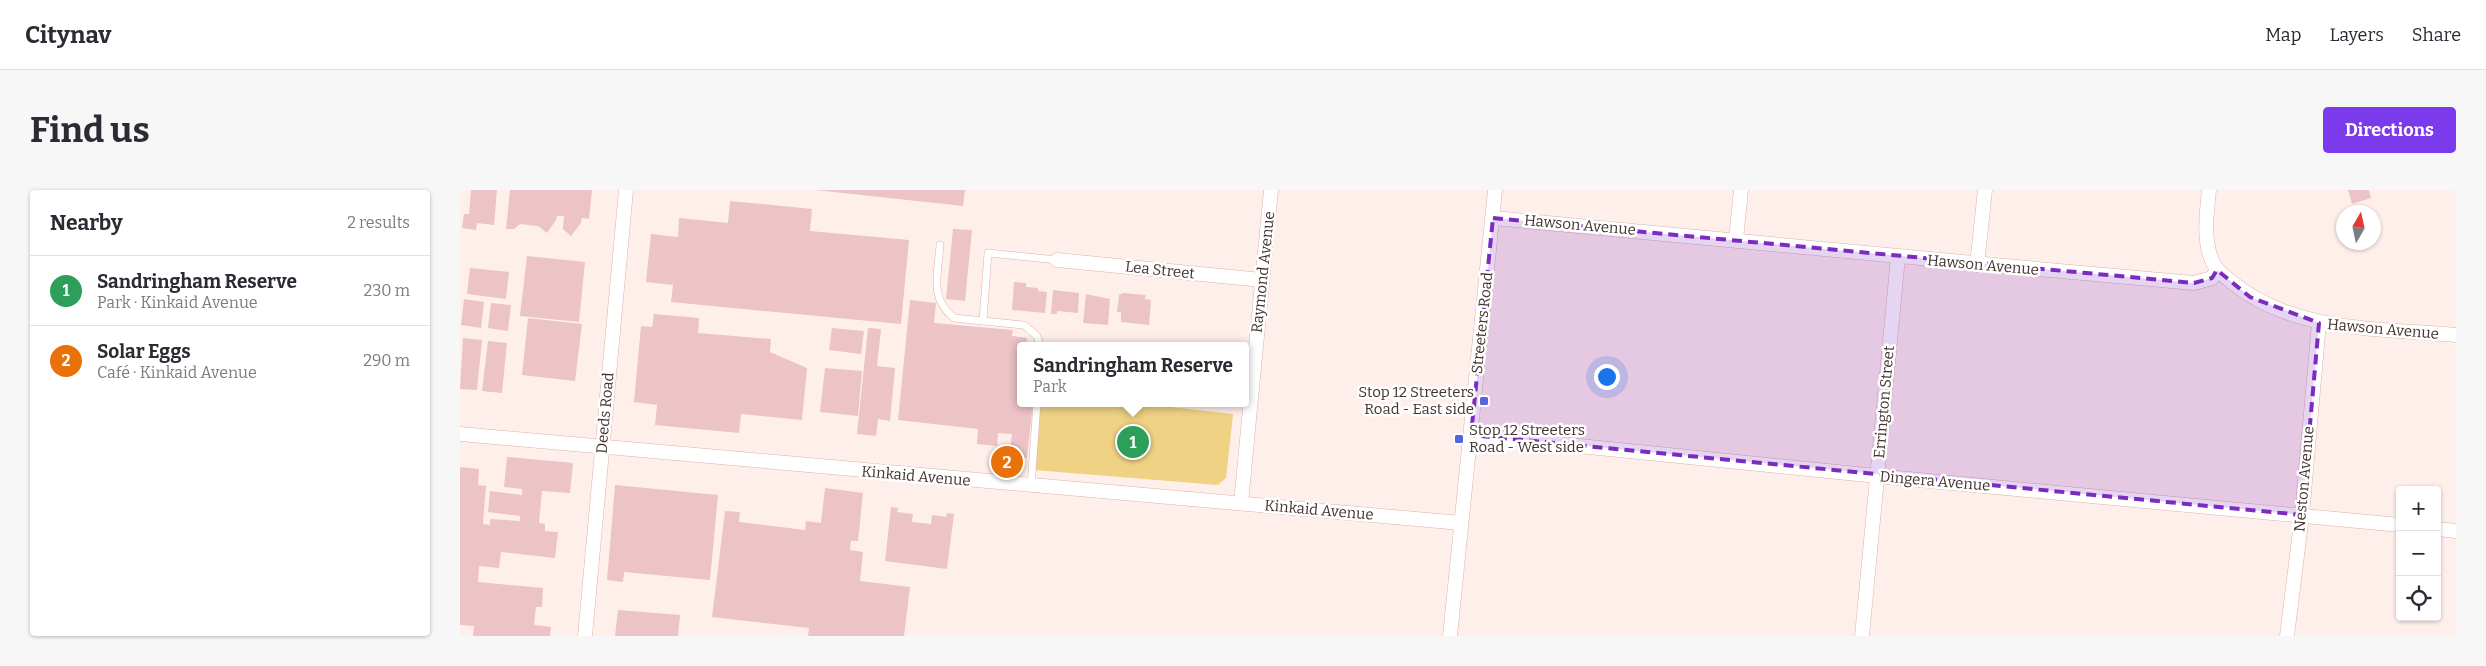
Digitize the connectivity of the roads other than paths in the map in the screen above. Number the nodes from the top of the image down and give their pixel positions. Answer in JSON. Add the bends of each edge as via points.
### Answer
{"nodes":[{"id":1,"x":626,"y":190,"type":"edge"},
{"id":2,"x":1271,"y":190,"type":"edge"},
{"id":3,"x":1495,"y":190,"type":"edge"},
{"id":4,"x":1741,"y":190,"type":"edge"},
{"id":5,"x":1985,"y":190,"type":"edge"},
{"id":6,"x":2209,"y":190,"type":"edge"},
{"id":7,"x":1493,"y":218,"type":"junction"},
{"id":8,"x":1736,"y":239,"type":"junction"},
{"id":9,"x":940,"y":245,"type":"dead end"},
{"id":10,"x":1898,"y":257,"type":"junction"},
{"id":11,"x":1057,"y":260,"type":"joint"},
{"id":12,"x":1977,"y":265,"type":"junction"},
{"id":13,"x":2217,"y":270,"type":"junction"},
{"id":14,"x":1262,"y":280,"type":"junction"},
{"id":15,"x":983,"y":320,"type":"junction"},
{"id":16,"x":2318,"y":322,"type":"junction"},
{"id":17,"x":2456,"y":335,"type":"edge"},
{"id":18,"x":1038,"y":342,"type":"edge"},
{"id":19,"x":1037,"y":407,"type":"edge"},
{"id":20,"x":460,"y":434,"type":"edge"},
{"id":21,"x":1471,"y":435,"type":"junction"},
{"id":22,"x":601,"y":448,"type":"junction"},
{"id":23,"x":1877,"y":476,"type":"junction"},
{"id":24,"x":1031,"y":486,"type":"junction"},
{"id":25,"x":1241,"y":503,"type":"junction"},
{"id":26,"x":2302,"y":515,"type":"junction"},
{"id":27,"x":1461,"y":523,"type":"junction"},
{"id":28,"x":2396,"y":525,"type":"edge"},
{"id":29,"x":2441,"y":529,"type":"edge"},
{"id":30,"x":2456,"y":531,"type":"edge"},
{"id":31,"x":585,"y":636,"type":"edge"},
{"id":32,"x":1450,"y":636,"type":"edge"},
{"id":33,"x":1862,"y":636,"type":"edge"},
{"id":34,"x":2287,"y":636,"type":"edge"}],
"edges":[{"from":1,"to":22,"type":"street","name":"Deeds Road"},
{"from":2,"to":14,"type":"street","name":"Raymond Avenue"},
{"from":3,"to":7,"type":"street","name":"Streeters Road"},
{"from":4,"to":8,"type":"street"},
{"from":5,"to":12,"type":"street"},
{"from":6,"to":13,"type":"street","via":[[2206,232],[2210,258]]},
{"from":7,"to":8,"type":"street","name":"Hawson Avenue"},
{"from":7,"to":21,"type":"street","name":"Streeters Road"},
{"from":8,"to":10,"type":"street","name":"Hawson Avenue"},
{"from":9,"to":15,"type":"lane","via":[[936,295],[942,306],[954,318]]},
{"from":10,"to":12,"type":"street","name":"Hawson Avenue"},
{"from":10,"to":23,"type":"street","name":"Errington Street"},
{"from":11,"to":14,"type":"street","name":"Lea Street"},
{"from":11,"to":15,"type":"lane","via":[[988,253]]},
{"from":12,"to":13,"type":"street","name":"Hawson Avenue","via":[[2194,283],[2212,278]]},
{"from":13,"to":16,"type":"street","name":"Hawson Avenue","via":[[2250,297]]},
{"from":14,"to":25,"type":"street","name":"Raymond Avenue"},
{"from":15,"to":18,"type":"lane","via":[[1024,325]]},
{"from":16,"to":17,"type":"street","name":"Hawson Avenue"},
{"from":16,"to":26,"type":"street","name":"Neston Avenue"},
{"from":19,"to":24,"type":"lane"},
{"from":20,"to":22,"type":"street","name":"Kinkaid Avenue"},
{"from":21,"to":23,"type":"street","name":"Dingera Avenue"},
{"from":21,"to":27,"type":"street","name":"Streeters Road"},
{"from":22,"to":24,"type":"street","name":"Kinkaid Avenue"},
{"from":22,"to":31,"type":"street","name":"Deeds Road"},
{"from":23,"to":26,"type":"street","name":"Dingera Avenue"},
{"from":23,"to":33,"type":"street","name":"Errington Street"},
{"from":24,"to":25,"type":"street","name":"Kinkaid Avenue"},
{"from":25,"to":27,"type":"street","name":"Kinkaid Avenue"},
{"from":26,"to":28,"type":"street","name":"Dingera Avenue"},
{"from":26,"to":34,"type":"street","name":"Neston Avenue"},
{"from":27,"to":32,"type":"street","name":"Streeters Road"},
{"from":29,"to":30,"type":"street"}]}
